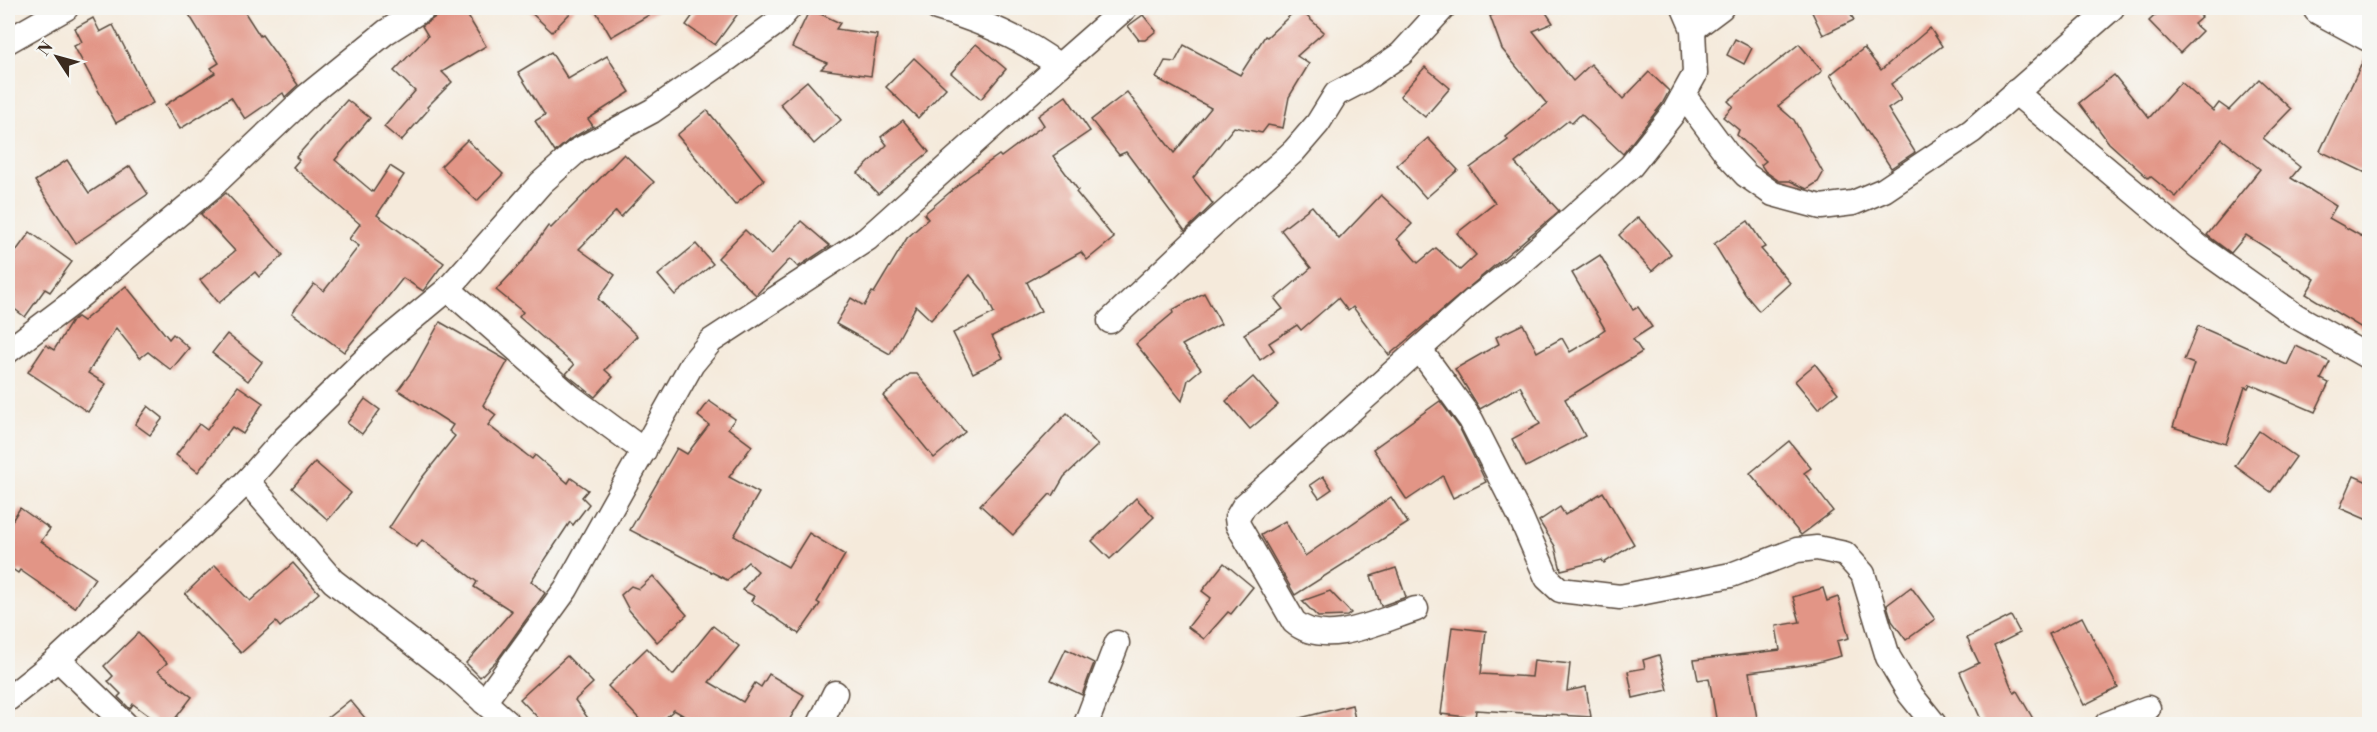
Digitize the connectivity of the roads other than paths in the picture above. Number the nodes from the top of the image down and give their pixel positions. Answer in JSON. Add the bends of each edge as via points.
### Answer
{"nodes":[{"id":1,"x":66,"y":8,"type":"edge"},
{"id":2,"x":424,"y":8,"type":"edge"},
{"id":3,"x":789,"y":8,"type":"edge"},
{"id":4,"x":938,"y":8,"type":"edge"},
{"id":5,"x":1125,"y":8,"type":"edge"},
{"id":6,"x":1443,"y":8,"type":"edge"},
{"id":7,"x":1665,"y":8,"type":"edge"},
{"id":8,"x":1721,"y":8,"type":"edge"},
{"id":9,"x":2112,"y":8,"type":"edge"},
{"id":10,"x":2320,"y":8,"type":"edge"},
{"id":11,"x":1688,"y":17,"type":"edge"},
{"id":12,"x":2370,"y":35,"type":"edge"},
{"id":13,"x":8,"y":41,"type":"edge"},
{"id":14,"x":1059,"y":66,"type":"junction"},
{"id":15,"x":2015,"y":92,"type":"junction"},
{"id":16,"x":1684,"y":96,"type":"junction"},
{"id":17,"x":448,"y":289,"type":"junction"},
{"id":18,"x":1110,"y":321,"type":"dead end"},
{"id":19,"x":1420,"y":350,"type":"junction"},
{"id":20,"x":8,"y":351,"type":"edge"},
{"id":21,"x":2370,"y":358,"type":"edge"},
{"id":22,"x":644,"y":452,"type":"junction"},
{"id":23,"x":247,"y":481,"type":"junction"},
{"id":24,"x":1416,"y":609,"type":"dead end"},
{"id":25,"x":1117,"y":643,"type":"dead end"},
{"id":26,"x":58,"y":658,"type":"junction"},
{"id":27,"x":836,"y":693,"type":"dead end"},
{"id":28,"x":8,"y":699,"type":"edge"},
{"id":29,"x":484,"y":702,"type":"junction"},
{"id":30,"x":2148,"y":708,"type":"dead end"},
{"id":31,"x":125,"y":724,"type":"edge"},
{"id":32,"x":509,"y":724,"type":"edge"},
{"id":33,"x":820,"y":724,"type":"edge"},
{"id":34,"x":1086,"y":724,"type":"edge"},
{"id":35,"x":1934,"y":724,"type":"edge"},
{"id":36,"x":2107,"y":724,"type":"edge"}],
"edges":[{"from":1,"to":13,"type":"street"},
{"from":2,"to":20,"type":"street","via":[[386,32],[307,96],[210,188]]},
{"from":3,"to":17,"type":"street","via":[[776,23],[652,111],[577,151],[541,183]]},
{"from":4,"to":14,"type":"street","via":[[988,24]]},
{"from":5,"to":14,"type":"street"},
{"from":6,"to":18,"type":"street","via":[[1401,54],[1336,94],[1294,151]]},
{"from":7,"to":11,"type":"street"},
{"from":8,"to":11,"type":"street"},
{"from":9,"to":15,"type":"street"},
{"from":10,"to":12,"type":"street"},
{"from":11,"to":16,"type":"street","via":[[1695,74]]},
{"from":14,"to":22,"type":"street","via":[[867,239],[711,341],[692,364]]},
{"from":15,"to":16,"type":"street","via":[[1972,131],[1884,190],[1853,203],[1821,207],[1773,194],[1746,175]]},
{"from":15,"to":21,"type":"street","via":[[2199,247],[2296,316]]},
{"from":16,"to":19,"type":"street","via":[[1631,166]]},
{"from":17,"to":22,"type":"street","via":[[572,397]]},
{"from":17,"to":23,"type":"street","via":[[377,348]]},
{"from":19,"to":24,"type":"street","via":[[1244,506],[1237,518],[1294,622],[1302,628],[1316,634],[1332,634]]},
{"from":19,"to":35,"type":"street","via":[[1471,420],[1547,578],[1560,590],[1620,597],[1731,575],[1797,550],[1817,548],[1845,554],[1863,574],[1888,657]]},
{"from":22,"to":29,"type":"street","via":[[566,589]]},
{"from":23,"to":26,"type":"street"},
{"from":23,"to":29,"type":"street","via":[[327,575]]},
{"from":25,"to":34,"type":"street"},
{"from":26,"to":28,"type":"street"},
{"from":26,"to":31,"type":"street"},
{"from":27,"to":33,"type":"street"},
{"from":29,"to":32,"type":"street"},
{"from":30,"to":36,"type":"street"}]}
